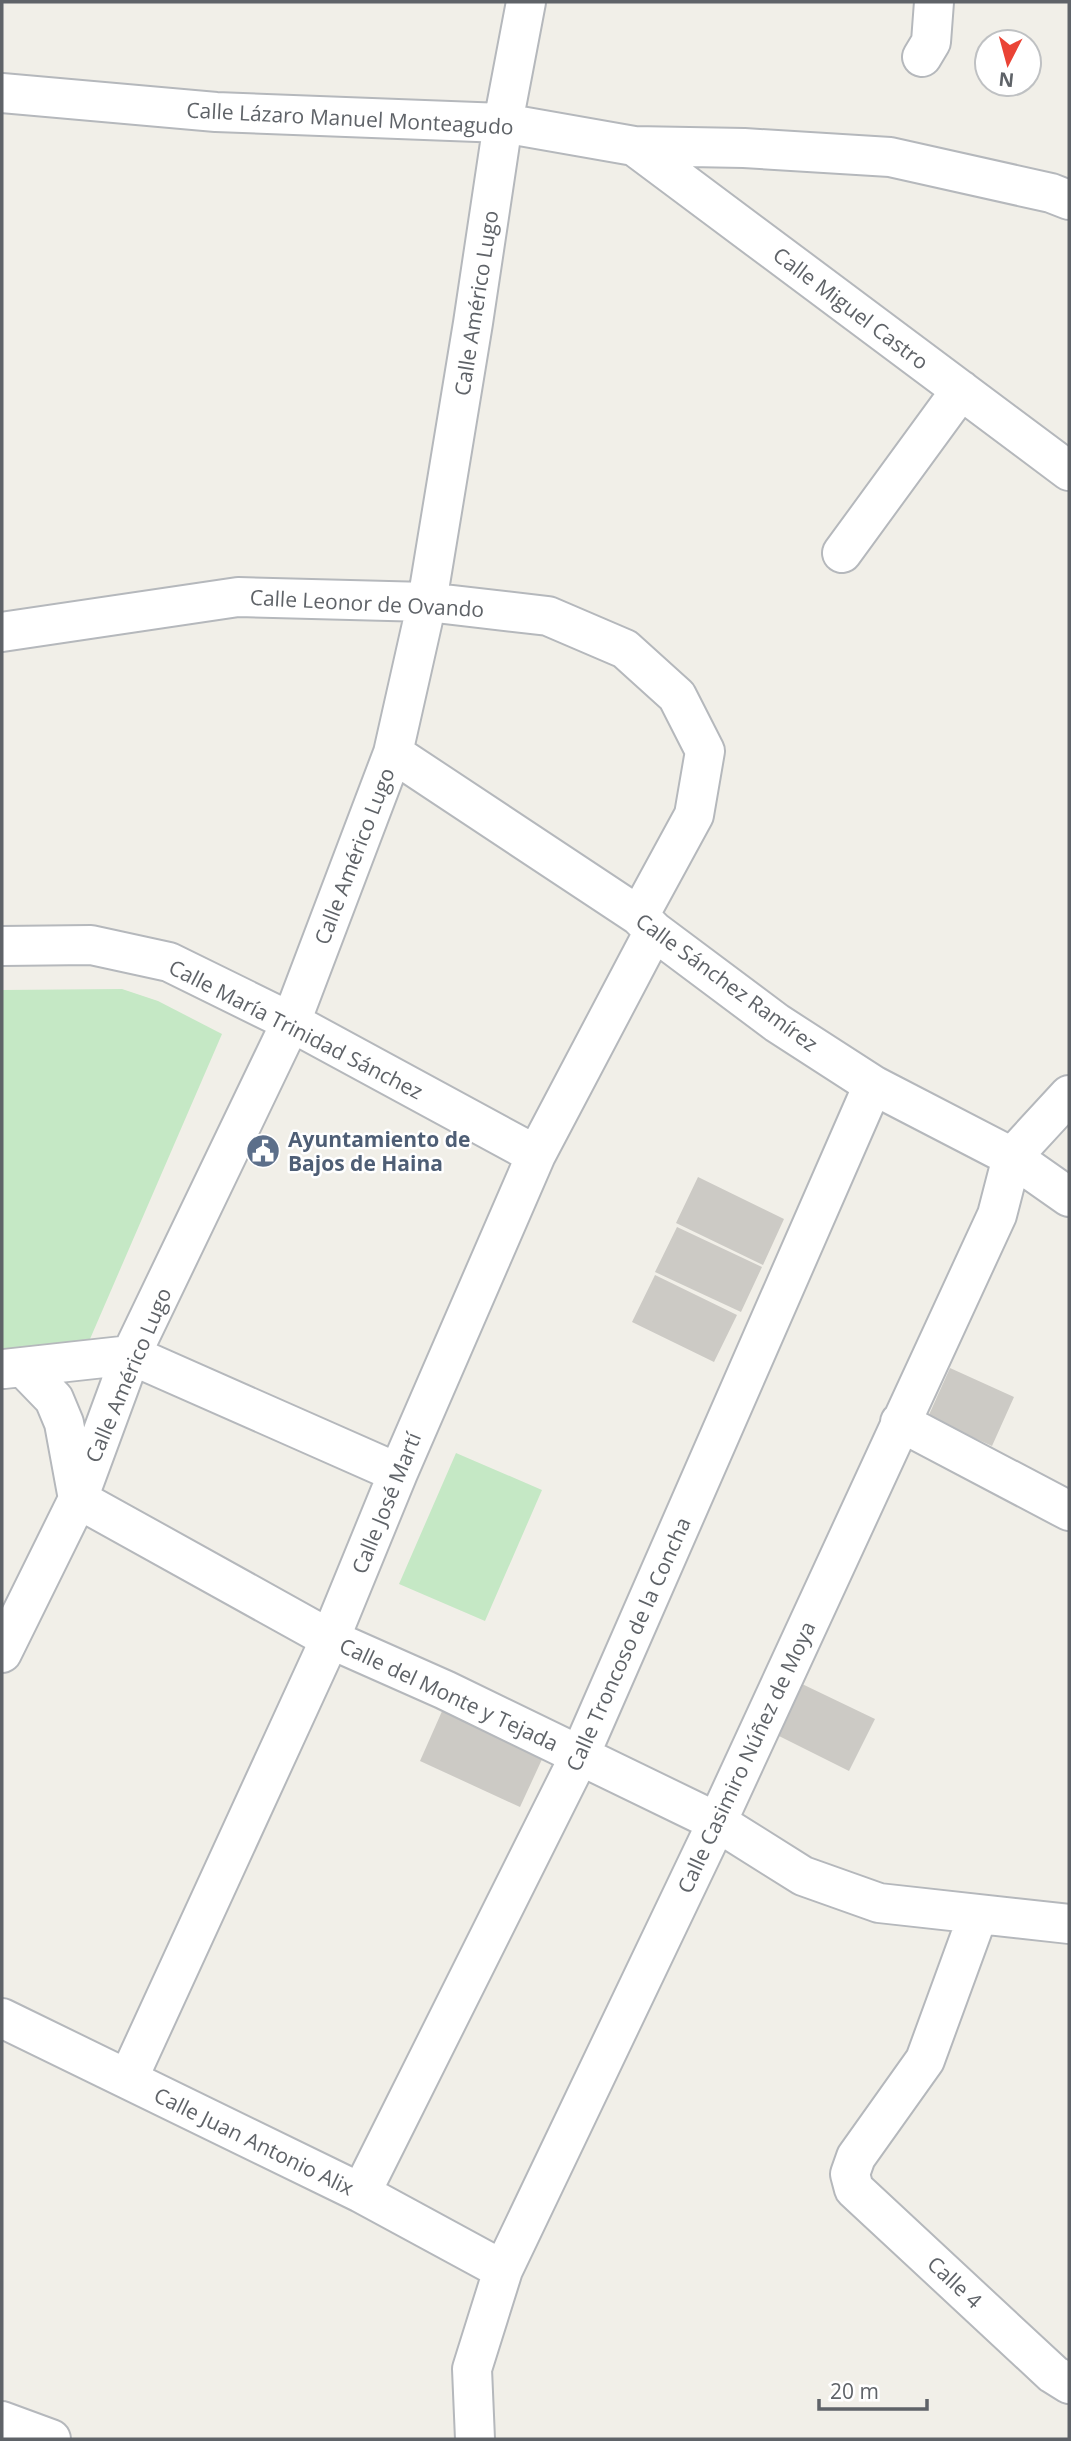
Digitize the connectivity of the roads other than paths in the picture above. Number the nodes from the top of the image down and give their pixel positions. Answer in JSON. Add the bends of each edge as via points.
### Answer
{"nodes":[{"id":1,"x":526,"y":2,"type":"edge"},
{"id":2,"x":934,"y":2,"type":"edge"},
{"id":3,"x":922,"y":57,"type":"dead end"},
{"id":4,"x":2,"y":93,"type":"edge"},
{"id":5,"x":503,"y":123,"type":"junction"},
{"id":6,"x":634,"y":146,"type":"junction"},
{"id":7,"x":1069,"y":200,"type":"edge"},
{"id":8,"x":961,"y":390,"type":"junction"},
{"id":9,"x":1069,"y":471,"type":"edge"},
{"id":10,"x":842,"y":553,"type":"dead end"},
{"id":11,"x":427,"y":602,"type":"junction"},
{"id":12,"x":2,"y":632,"type":"edge"},
{"id":13,"x":394,"y":753,"type":"junction"},
{"id":14,"x":647,"y":924,"type":"junction"},
{"id":15,"x":2,"y":946,"type":"edge"},
{"id":16,"x":291,"y":1022,"type":"junction"},
{"id":17,"x":873,"y":1085,"type":"junction"},
{"id":18,"x":1069,"y":1095,"type":"edge"},
{"id":19,"x":536,"y":1155,"type":"junction"},
{"id":20,"x":1012,"y":1157,"type":"junction"},
{"id":21,"x":1069,"y":1197,"type":"edge"},
{"id":22,"x":131,"y":1355,"type":"junction"},
{"id":23,"x":13,"y":1368,"type":"edge"},
{"id":24,"x":900,"y":1422,"type":"junction"},
{"id":25,"x":398,"y":1473,"type":"junction"},
{"id":26,"x":78,"y":1499,"type":"junction"},
{"id":27,"x":1069,"y":1511,"type":"edge"},
{"id":28,"x":330,"y":1639,"type":"junction"},
{"id":29,"x":2,"y":1653,"type":"edge"},
{"id":30,"x":580,"y":1755,"type":"junction"},
{"id":31,"x":717,"y":1822,"type":"junction"},
{"id":32,"x":978,"y":1915,"type":"junction"},
{"id":33,"x":1069,"y":1924,"type":"edge"},
{"id":34,"x":2,"y":2018,"type":"edge"},
{"id":35,"x":128,"y":2079,"type":"junction"},
{"id":36,"x":361,"y":2193,"type":"junction"},
{"id":37,"x":503,"y":2270,"type":"junction"},
{"id":38,"x":1069,"y":2384,"type":"edge"},
{"id":39,"x":2,"y":2421,"type":"edge"},
{"id":40,"x":51,"y":2439,"type":"edge"},
{"id":41,"x":475,"y":2439,"type":"edge"}],
"edges":[{"from":1,"to":5,"type":"street","name":"Calle Américo Lugo"},
{"from":2,"to":3,"type":"street","via":[[930,43]]},
{"from":4,"to":5,"type":"street","name":"Calle Lázaro Manuel Monteagudo","via":[[216,112]]},
{"from":5,"to":6,"type":"street","name":"Calle Lázaro Manuel Monteagudo"},
{"from":5,"to":11,"type":"street","name":"Calle Américo Lugo"},
{"from":6,"to":7,"type":"street","name":"Calle Lázaro Manuel Monteagudo","via":[[890,158]]},
{"from":6,"to":8,"type":"street","name":"Calle Miguel Castro"},
{"from":8,"to":9,"type":"street","name":"Calle Miguel Castro"},
{"from":8,"to":10,"type":"street"},
{"from":11,"to":12,"type":"street","name":"Calle Leonor de Ovando","via":[[238,597]]},
{"from":11,"to":13,"type":"street","name":"Calle Américo Lugo"},
{"from":11,"to":14,"type":"street","name":"Calle Leonor de Ovando","via":[[548,616],[625,649],[677,696],[705,751],[694,815]]},
{"from":13,"to":14,"type":"street","name":"Calle Sánchez Ramírez"},
{"from":13,"to":16,"type":"street","name":"Calle Américo Lugo"},
{"from":14,"to":17,"type":"street","name":"Calle Sánchez Ramírez","via":[[777,1023]]},
{"from":14,"to":19,"type":"street","name":"Calle José Martí"},
{"from":15,"to":16,"type":"street","name":"Calle María Trinidad Sánchez","via":[[91,945],[169,962]]},
{"from":16,"to":19,"type":"street","name":"Calle María Trinidad Sánchez"},
{"from":16,"to":22,"type":"street","name":"Calle Américo Lugo"},
{"from":17,"to":20,"type":"street","name":"Calle Sánchez Ramírez"},
{"from":17,"to":30,"type":"street","name":"Calle Troncoso de la Concha"},
{"from":18,"to":20,"type":"street","name":"Calle Casimiro Núñez de Moya"},
{"from":19,"to":25,"type":"street","name":"Calle José Martí"},
{"from":20,"to":21,"type":"street","name":"Calle Sánchez Ramírez"},
{"from":20,"to":24,"type":"street","name":"Calle Casimiro Núñez de Moya","via":[[997,1215]]},
{"from":22,"to":23,"type":"street"},
{"from":22,"to":25,"type":"street"},
{"from":22,"to":26,"type":"street","name":"Calle Américo Lugo"},
{"from":23,"to":26,"type":"street","via":[[54,1399],[64,1423]]},
{"from":24,"to":27,"type":"street"},
{"from":24,"to":31,"type":"street","name":"Calle Casimiro Núñez de Moya"},
{"from":25,"to":28,"type":"street","name":"Calle José Martí"},
{"from":26,"to":28,"type":"street","name":"Calle del Monte y Tejada"},
{"from":26,"to":29,"type":"street","name":"Calle Américo Lugo"},
{"from":28,"to":30,"type":"street","name":"Calle del Monte y Tejada"},
{"from":28,"to":35,"type":"street","name":"Calle José Martí"},
{"from":30,"to":31,"type":"street","name":"Calle del Monte y Tejada"},
{"from":30,"to":36,"type":"street","name":"Calle Troncoso de la Concha"},
{"from":31,"to":32,"type":"street","name":"Calle del Monte y Tejada","via":[[815,1881],[879,1903]]},
{"from":31,"to":37,"type":"street","name":"Calle Casimiro Núñez de Moya"},
{"from":32,"to":33,"type":"street","name":"Calle del Monte y Tejada"},
{"from":32,"to":38,"type":"street","name":"Calle 4","via":[[925,2060],[856,2157],[850,2174],[854,2189]]},
{"from":34,"to":35,"type":"street","name":"Calle Juan Antonio Alix"},
{"from":35,"to":36,"type":"street","name":"Calle Juan Antonio Alix"},
{"from":36,"to":37,"type":"street","name":"Calle Juan Antonio Alix"},
{"from":37,"to":41,"type":"street","name":"Calle Casimiro Núñez de Moya","via":[[472,2370]]},
{"from":39,"to":40,"type":"street"}]}
